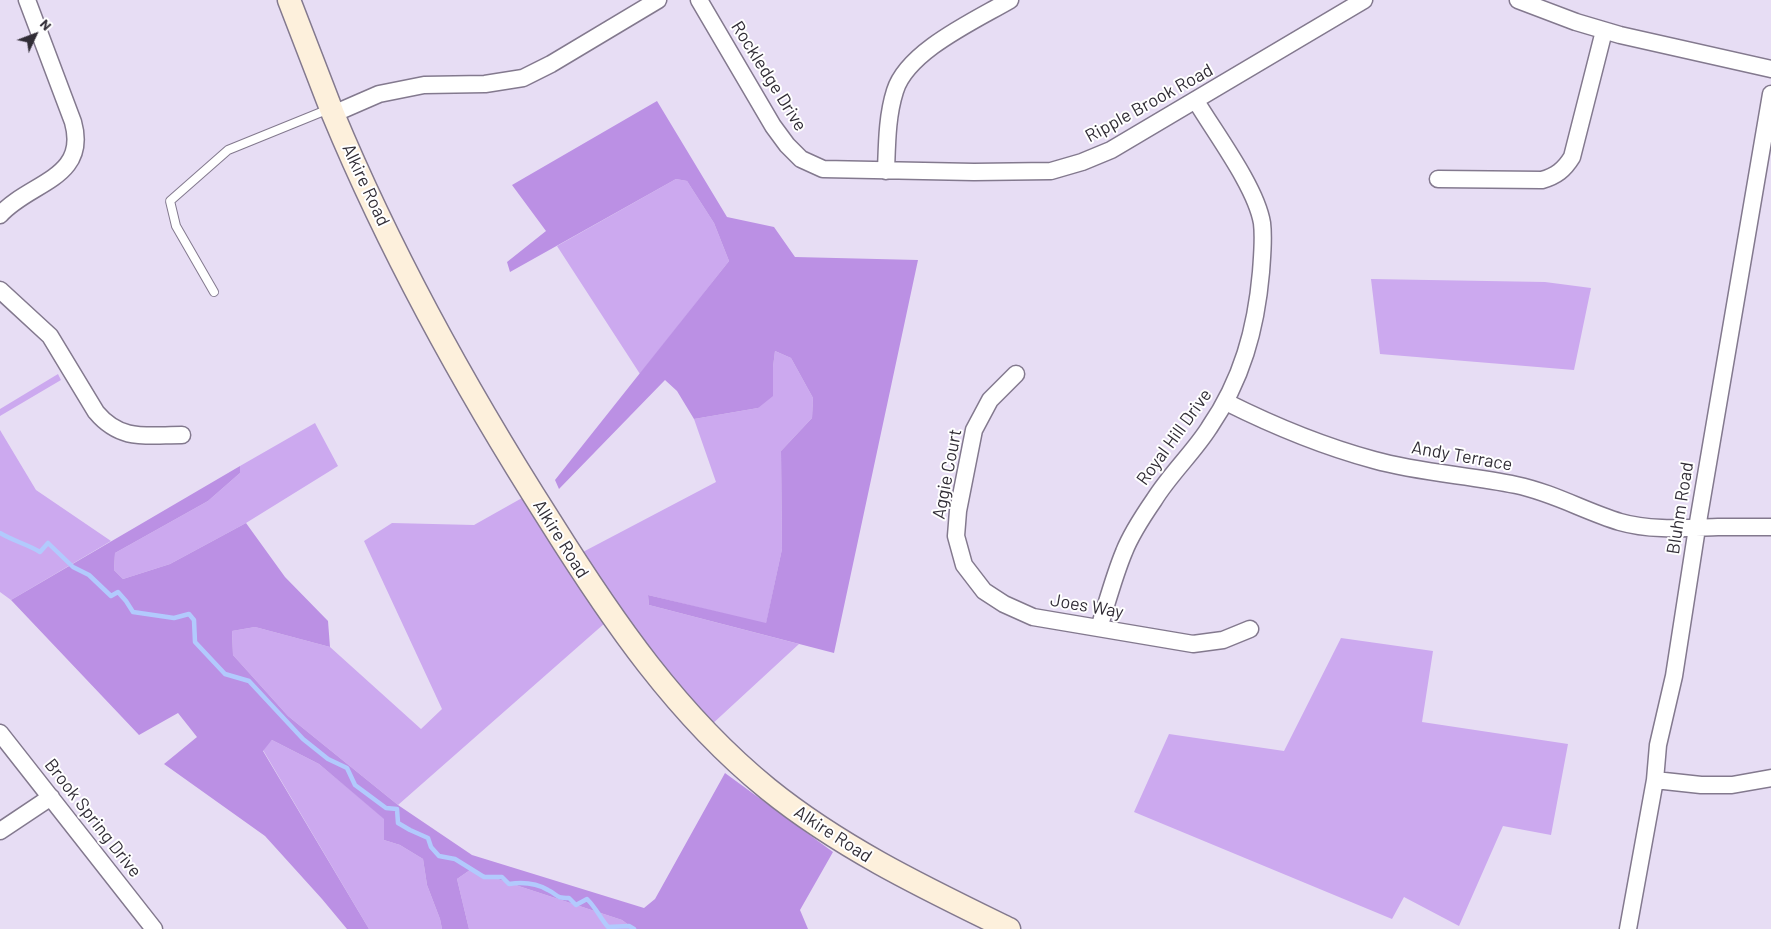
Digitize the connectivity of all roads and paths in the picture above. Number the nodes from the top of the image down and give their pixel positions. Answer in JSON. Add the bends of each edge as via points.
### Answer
{"nodes":[{"id":1,"x":27,"y":0,"type":"edge"},
{"id":2,"x":289,"y":0,"type":"edge"},
{"id":3,"x":658,"y":0,"type":"edge"},
{"id":4,"x":699,"y":0,"type":"edge"},
{"id":5,"x":1010,"y":0,"type":"edge"},
{"id":6,"x":1364,"y":0,"type":"edge"},
{"id":7,"x":1518,"y":0,"type":"edge"},
{"id":8,"x":1604,"y":31,"type":"junction"},
{"id":9,"x":1771,"y":69,"type":"edge"},
{"id":10,"x":1771,"y":94,"type":"edge"},
{"id":11,"x":1196,"y":101,"type":"junction"},
{"id":12,"x":332,"y":111,"type":"junction"},
{"id":13,"x":843,"y":171,"type":"joint"},
{"id":14,"x":886,"y":171,"type":"junction"},
{"id":15,"x":1438,"y":179,"type":"dead end"},
{"id":16,"x":0,"y":215,"type":"edge"},
{"id":17,"x":0,"y":290,"type":"edge"},
{"id":18,"x":214,"y":292,"type":"dead end"},
{"id":19,"x":1016,"y":374,"type":"dead end"},
{"id":20,"x":1226,"y":402,"type":"junction"},
{"id":21,"x":182,"y":435,"type":"dead end"},
{"id":22,"x":1771,"y":527,"type":"edge"},
{"id":23,"x":1697,"y":528,"type":"junction"},
{"id":24,"x":956,"y":536,"type":"joint"},
{"id":25,"x":1100,"y":628,"type":"junction"},
{"id":26,"x":1250,"y":628,"type":"dead end"},
{"id":27,"x":0,"y":733,"type":"edge"},
{"id":28,"x":1771,"y":778,"type":"edge"},
{"id":29,"x":1655,"y":780,"type":"junction"},
{"id":30,"x":51,"y":797,"type":"junction"},
{"id":31,"x":0,"y":831,"type":"edge"},
{"id":32,"x":154,"y":929,"type":"edge"},
{"id":33,"x":1009,"y":929,"type":"edge"},
{"id":34,"x":1628,"y":929,"type":"edge"}],
"edges":[{"from":1,"to":16,"type":"street","via":[[73,122],[76,143],[74,154],[62,172],[21,196]]},
{"from":2,"to":12,"type":"main road","name":"Alkire Road"},
{"from":3,"to":12,"type":"street","via":[[523,78],[485,84],[424,85],[379,94]]},
{"from":4,"to":13,"type":"street","name":"Rockledge Drive","via":[[787,145],[805,162],[823,169]]},
{"from":5,"to":14,"type":"street","via":[[936,44],[916,60],[899,81],[888,124]]},
{"from":6,"to":11,"type":"street","name":"Ripple Brook Road"},
{"from":7,"to":8,"type":"street"},
{"from":8,"to":9,"type":"street"},
{"from":8,"to":15,"type":"street","via":[[1572,157],[1561,171],[1542,180]]},
{"from":10,"to":23,"type":"street","name":"Bluhm Road"},
{"from":11,"to":14,"type":"street","name":"Ripple Brook Road","via":[[1111,150],[1051,171]]},
{"from":11,"to":20,"type":"street","name":"Royal Hill Drive","via":[[1244,178],[1262,223],[1260,285],[1252,336]]},
{"from":12,"to":18,"type":"lane","via":[[228,150],[170,201],[176,226]]},
{"from":12,"to":33,"type":"main road","name":"Alkire Road","via":[[401,261],[477,402],[593,590],[666,689],[712,739],[790,806],[889,870]]},
{"from":13,"to":14,"type":"street","name":"Ripple Brook Road"},
{"from":17,"to":21,"type":"street","via":[[50,336],[96,412],[114,429],[137,435]]},
{"from":19,"to":24,"type":"street","name":"Aggie Court","via":[[990,400],[974,430]]},
{"from":20,"to":23,"type":"street","name":"Andy Terrace","via":[[1319,444],[1375,460],[1554,495],[1640,526]]},
{"from":20,"to":25,"type":"street","name":"Royal Hill Drive","via":[[1154,499],[1124,551]]},
{"from":22,"to":23,"type":"street","name":"Andy Terrace"},
{"from":23,"to":29,"type":"street","name":"Bluhm Road","via":[[1674,676],[1658,745]]},
{"from":24,"to":25,"type":"street","name":"Joes Way","via":[[964,565],[972,578],[984,591],[1004,604],[1033,617]]},
{"from":25,"to":26,"type":"street","name":"Joes Way","via":[[1193,644],[1223,640]]},
{"from":27,"to":30,"type":"street","name":"Brook Spring Drive"},
{"from":28,"to":29,"type":"street","via":[[1732,785]]},
{"from":29,"to":34,"type":"street","name":"Bluhm Road"},
{"from":30,"to":31,"type":"street"},
{"from":30,"to":32,"type":"street","name":"Brook Spring Drive"}]}
